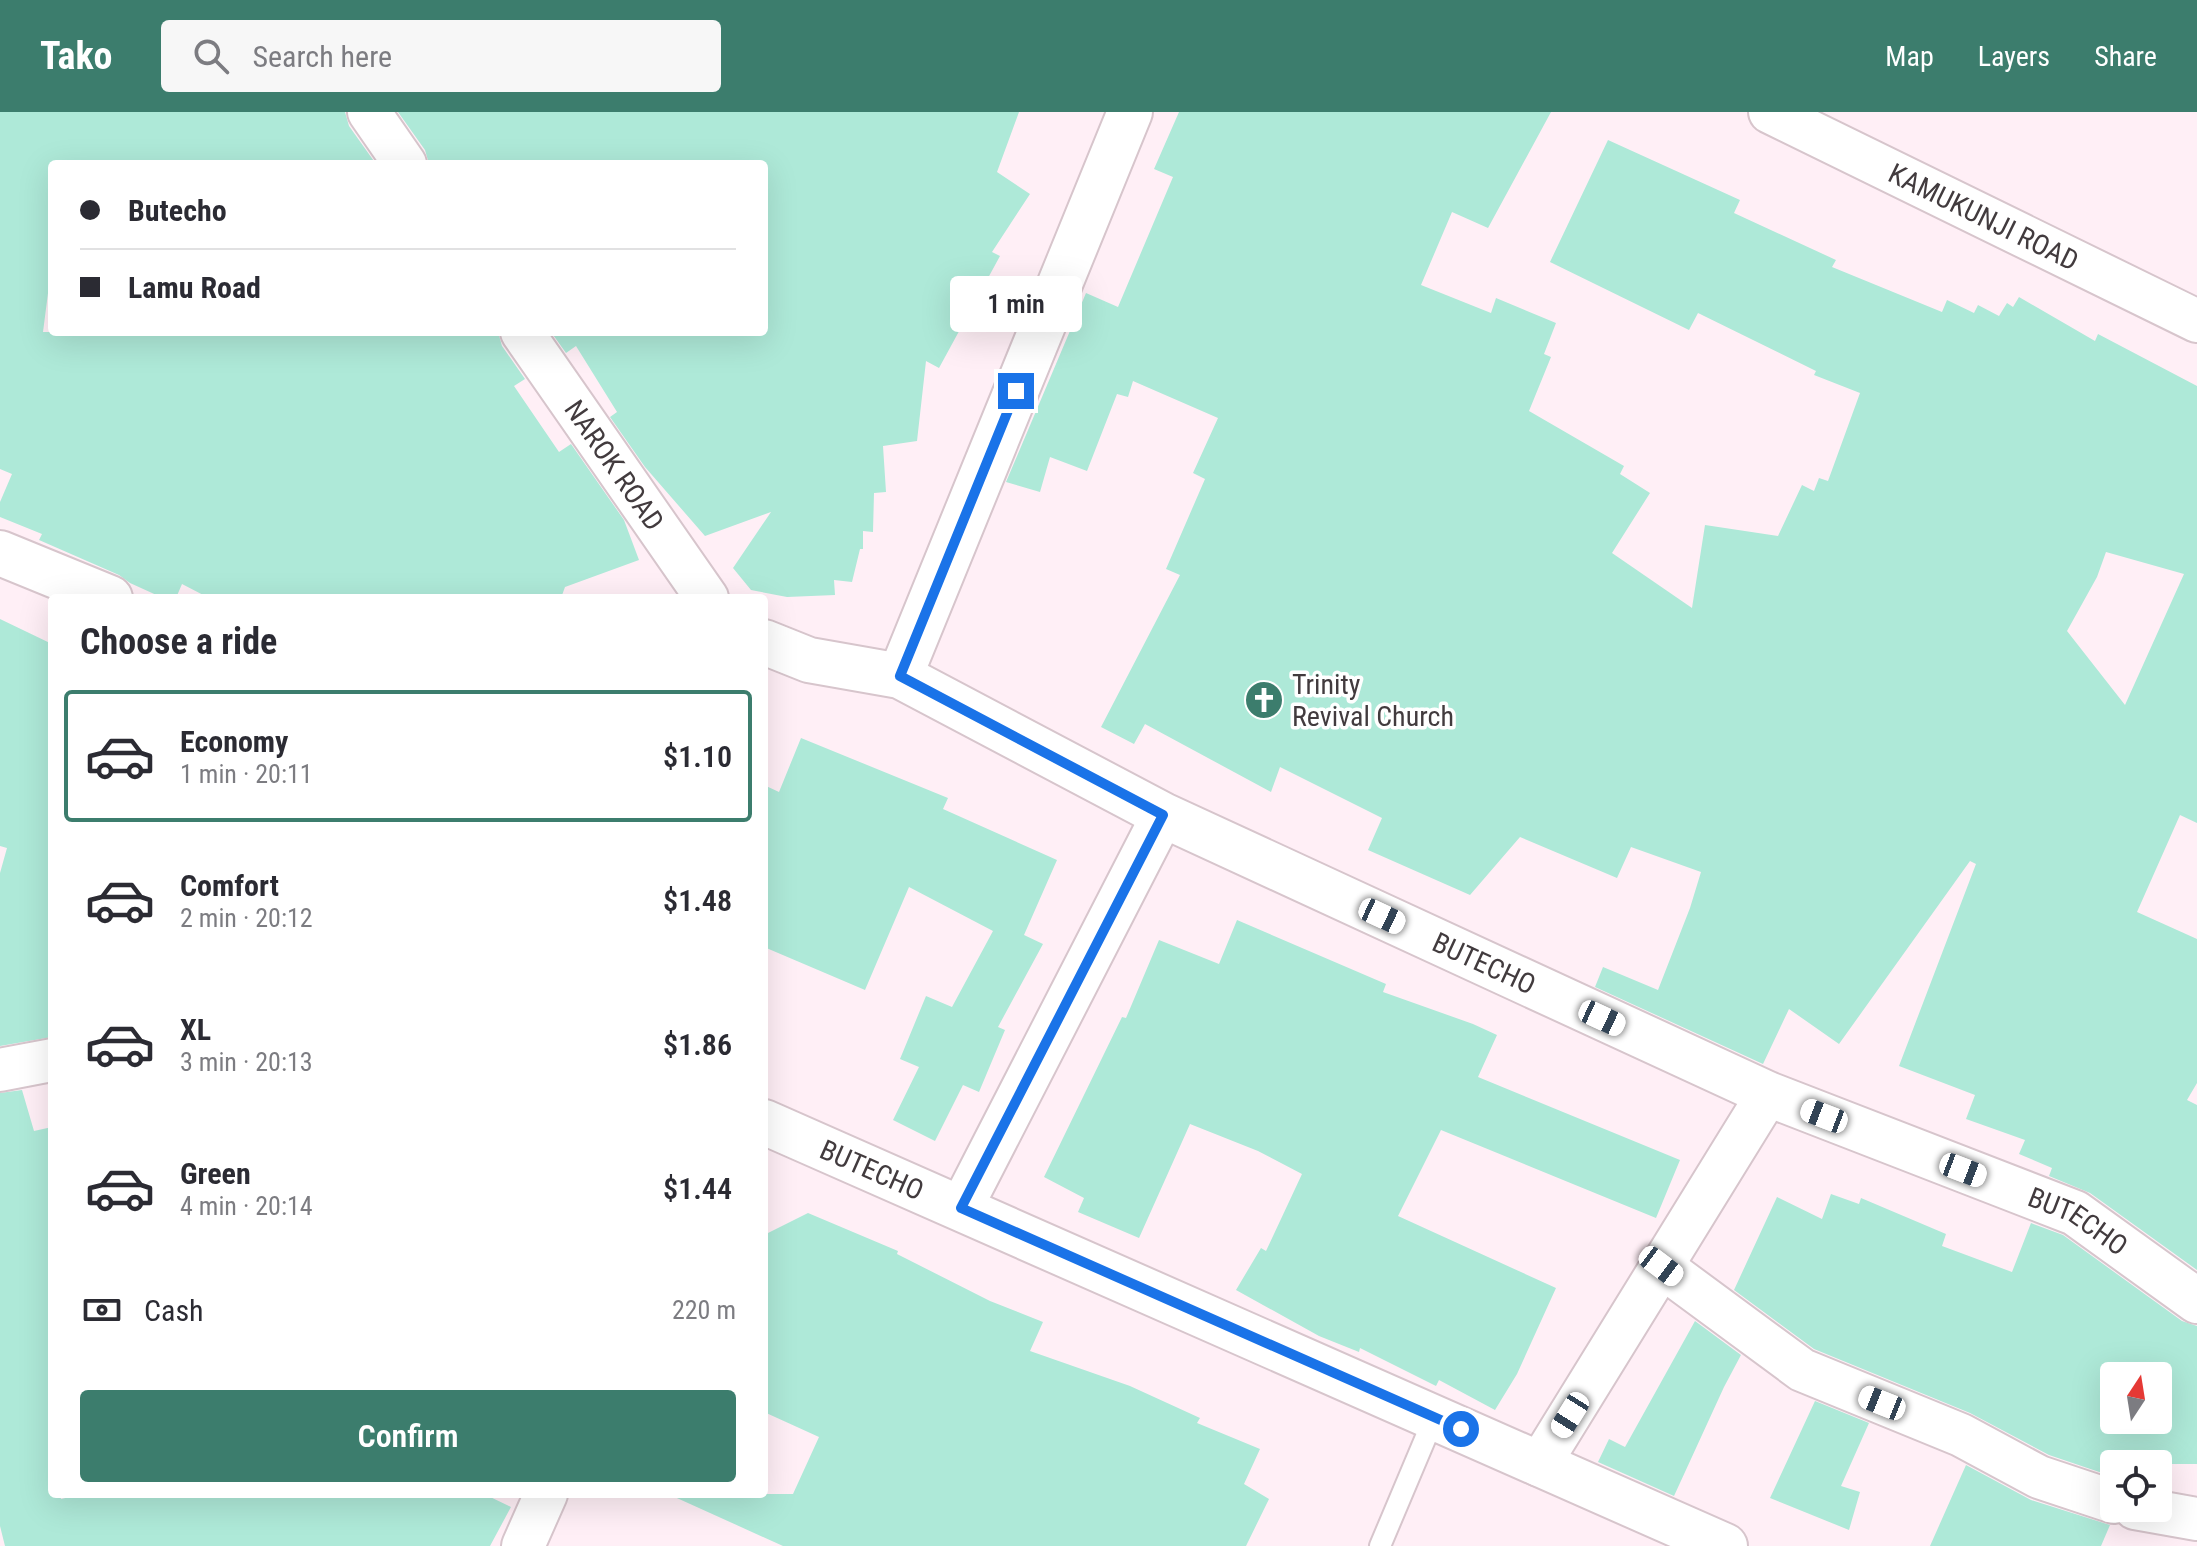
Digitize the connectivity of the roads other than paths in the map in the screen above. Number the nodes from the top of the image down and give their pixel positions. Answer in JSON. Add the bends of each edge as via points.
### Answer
{"nodes":[{"id":1,"x":369,"y":112,"type":"edge"},
{"id":2,"x":1130,"y":112,"type":"edge"},
{"id":3,"x":1770,"y":112,"type":"edge"},
{"id":4,"x":402,"y":160,"type":"edge"},
{"id":5,"x":2197,"y":321,"type":"edge"},
{"id":6,"x":525,"y":336,"type":"edge"},
{"id":7,"x":0,"y":553,"type":"edge"},
{"id":8,"x":100,"y":594,"type":"edge"},
{"id":9,"x":704,"y":594,"type":"edge"},
{"id":10,"x":768,"y":644,"type":"edge"},
{"id":11,"x":900,"y":676,"type":"junction"},
{"id":12,"x":1163,"y":815,"type":"junction"},
{"id":13,"x":48,"y":1061,"type":"edge"},
{"id":14,"x":0,"y":1070,"type":"edge"},
{"id":15,"x":1768,"y":1094,"type":"junction"},
{"id":16,"x":768,"y":1124,"type":"edge"},
{"id":17,"x":961,"y":1208,"type":"junction"},
{"id":18,"x":1661,"y":1266,"type":"junction"},
{"id":19,"x":2197,"y":1301,"type":"edge"},
{"id":20,"x":1434,"y":1418,"type":"junction"},
{"id":21,"x":1539,"y":1465,"type":"junction"},
{"id":22,"x":2100,"y":1497,"type":"edge"},
{"id":23,"x":544,"y":1498,"type":"edge"},
{"id":24,"x":2172,"y":1515,"type":"edge"},
{"id":25,"x":2197,"y":1519,"type":"edge"},
{"id":26,"x":523,"y":1546,"type":"edge"},
{"id":27,"x":1380,"y":1546,"type":"edge"},
{"id":28,"x":1725,"y":1546,"type":"edge"}],
"edges":[{"from":1,"to":4,"type":"street"},
{"from":2,"to":11,"type":"street"},
{"from":3,"to":5,"type":"street","name":"KAMUKUNJI ROAD"},
{"from":6,"to":9,"type":"street","name":"NAROK ROAD"},
{"from":7,"to":8,"type":"street"},
{"from":10,"to":11,"type":"street","name":"BUTECHO","via":[[809,660]]},
{"from":11,"to":12,"type":"street","name":"BUTECHO"},
{"from":12,"to":15,"type":"street","name":"BUTECHO"},
{"from":12,"to":17,"type":"street"},
{"from":13,"to":14,"type":"street"},
{"from":15,"to":18,"type":"street"},
{"from":15,"to":19,"type":"street","name":"BUTECHO","via":[[2075,1213]]},
{"from":16,"to":17,"type":"street","name":"BUTECHO"},
{"from":17,"to":20,"type":"street","name":"BUTECHO"},
{"from":18,"to":21,"type":"street"},
{"from":18,"to":22,"type":"street","via":[[1802,1370],[1961,1435],[2039,1477]]},
{"from":20,"to":21,"type":"street","name":"BUTECHO"},
{"from":20,"to":27,"type":"lane"},
{"from":21,"to":28,"type":"street","name":"BUTECHO"},
{"from":23,"to":26,"type":"street"},
{"from":24,"to":25,"type":"street"}]}
